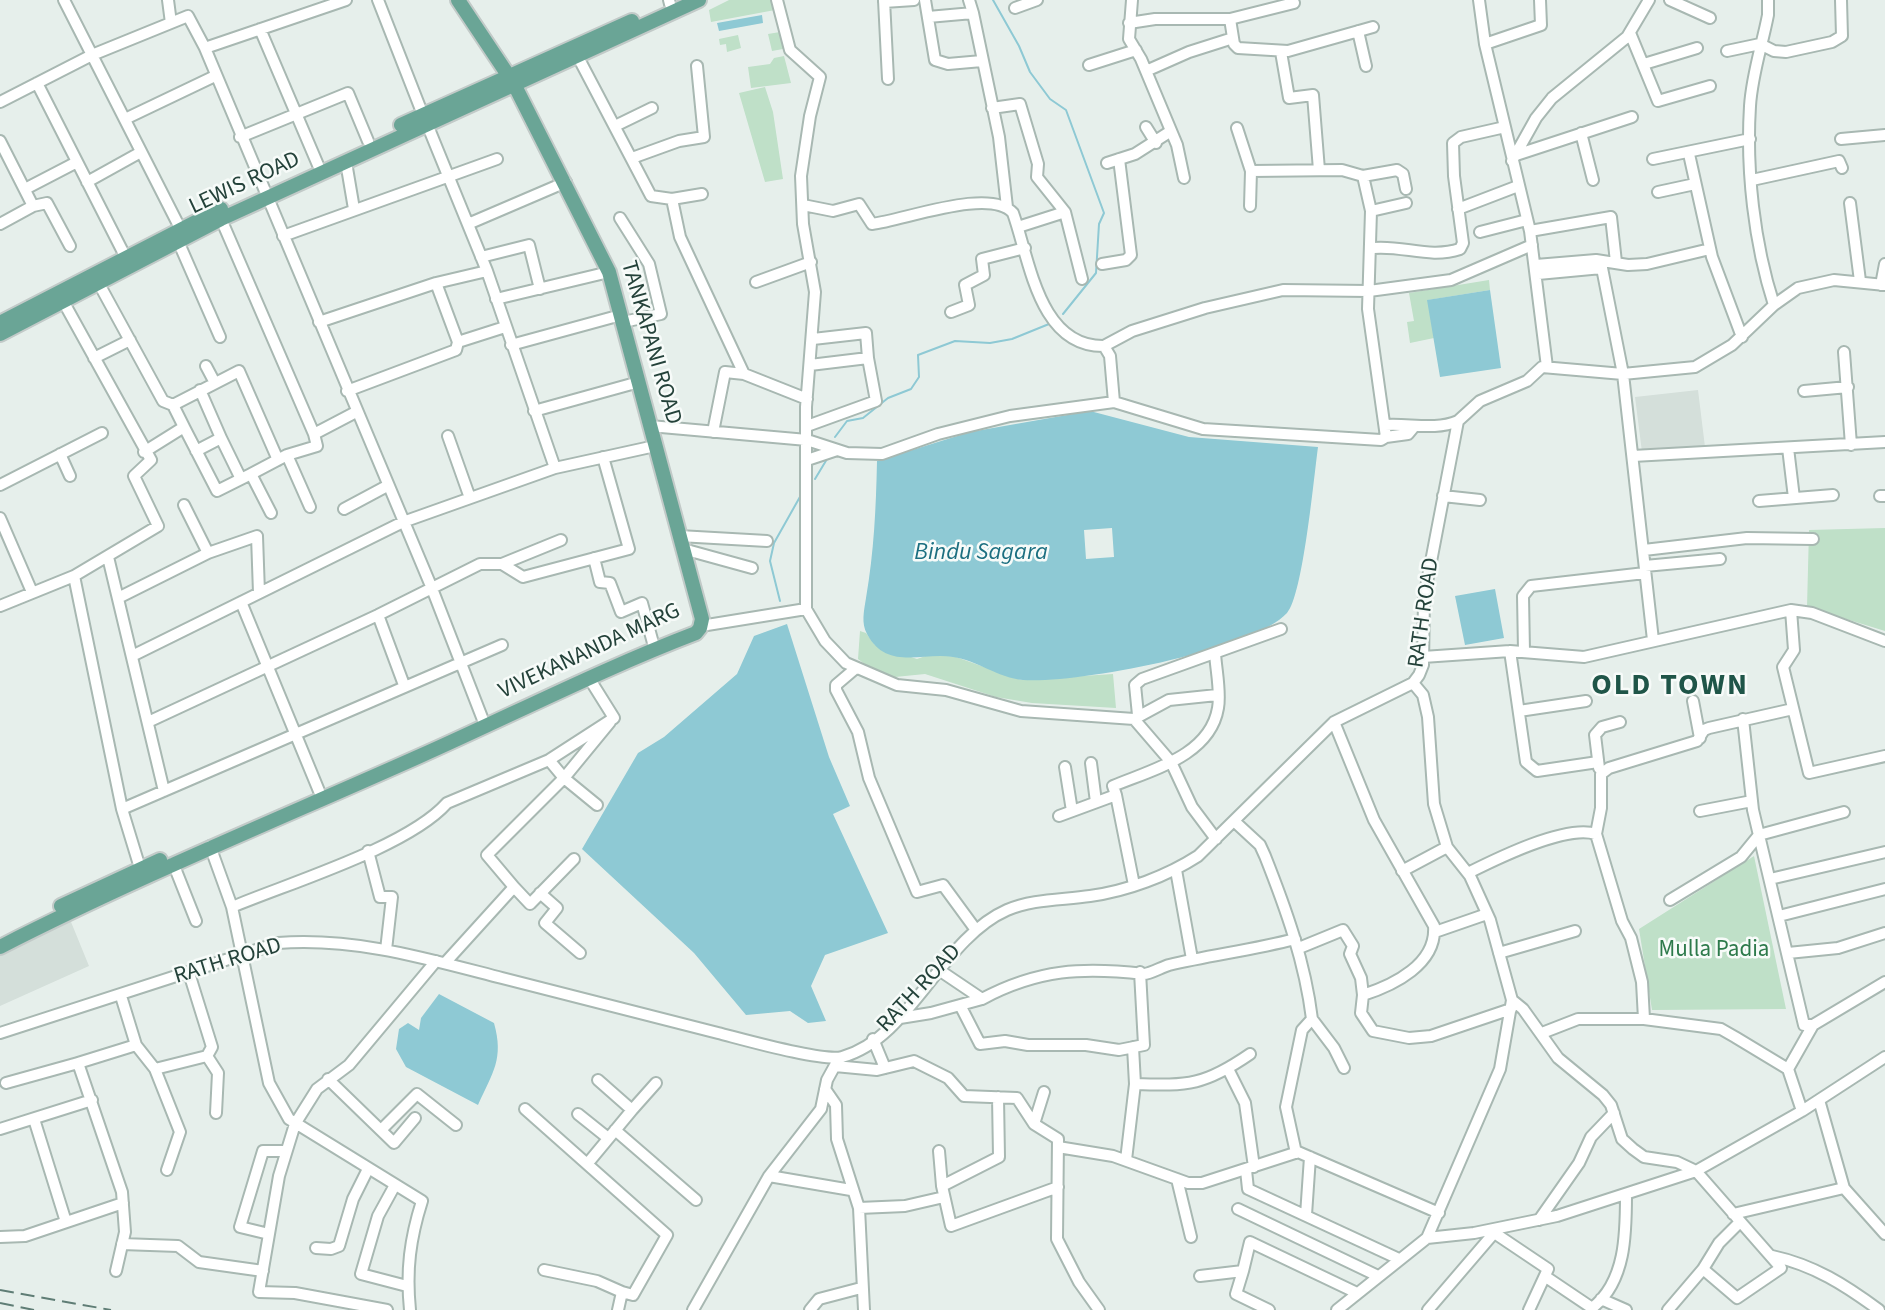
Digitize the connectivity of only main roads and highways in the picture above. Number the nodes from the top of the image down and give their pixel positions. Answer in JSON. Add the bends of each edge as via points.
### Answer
{"nodes":[{"id":1,"x":458,"y":0,"type":"edge"},
{"id":2,"x":699,"y":0,"type":"edge"},
{"id":3,"x":672,"y":1,"type":"edge"},
{"id":4,"x":518,"y":77,"type":"junction"},
{"id":5,"x":425,"y":119,"type":"junction"},
{"id":6,"x":265,"y":194,"type":"junction"},
{"id":7,"x":179,"y":234,"type":"junction"},
{"id":8,"x":0,"y":323,"type":"edge"},
{"id":9,"x":0,"y":334,"type":"edge"},
{"id":10,"x":701,"y":627,"type":"junction"},
{"id":11,"x":524,"y":705,"type":"junction"},
{"id":12,"x":272,"y":816,"type":"junction"},
{"id":13,"x":0,"y":936,"type":"edge"},
{"id":14,"x":0,"y":947,"type":"edge"}],
"edges":[{"from":1,"to":4,"type":"main road","name":"TANKAPANI ROAD"},
{"from":2,"to":4,"type":"main road","name":"LEWIS ROAD","via":[[578,57]]},
{"from":3,"to":4,"type":"main road","name":"LEWIS ROAD"},
{"from":4,"to":5,"type":"main road","name":"LEWIS ROAD"},
{"from":4,"to":10,"type":"main road","name":"TANKAPANI ROAD","via":[[609,272]]},
{"from":5,"to":6,"type":"main road","name":"LEWIS ROAD","via":[[368,141]]},
{"from":5,"to":6,"type":"main road","name":"LEWIS ROAD","via":[[346,162]]},
{"from":6,"to":7,"type":"main road","name":"LEWIS ROAD"},
{"from":6,"to":7,"type":"main road","name":"LEWIS ROAD","via":[[221,219]]},
{"from":7,"to":8,"type":"main road","name":"LEWIS ROAD","via":[[125,256]]},
{"from":7,"to":9,"type":"main road","name":"LEWIS ROAD"},
{"from":10,"to":11,"type":"main road","name":"VIVEKANANDA MARG","via":[[653,643]]},
{"from":10,"to":11,"type":"main road","name":"VIVEKANANDA MARG"},
{"from":11,"to":12,"type":"main road","name":"VIVEKANANDA MARG"},
{"from":11,"to":12,"type":"main road","name":"VIVEKANANDA MARG","via":[[319,791]]},
{"from":12,"to":13,"type":"main road","name":"VIVEKANANDA MARG","via":[[140,868]]},
{"from":12,"to":14,"type":"main road","name":"VIVEKANANDA MARG"}]}
